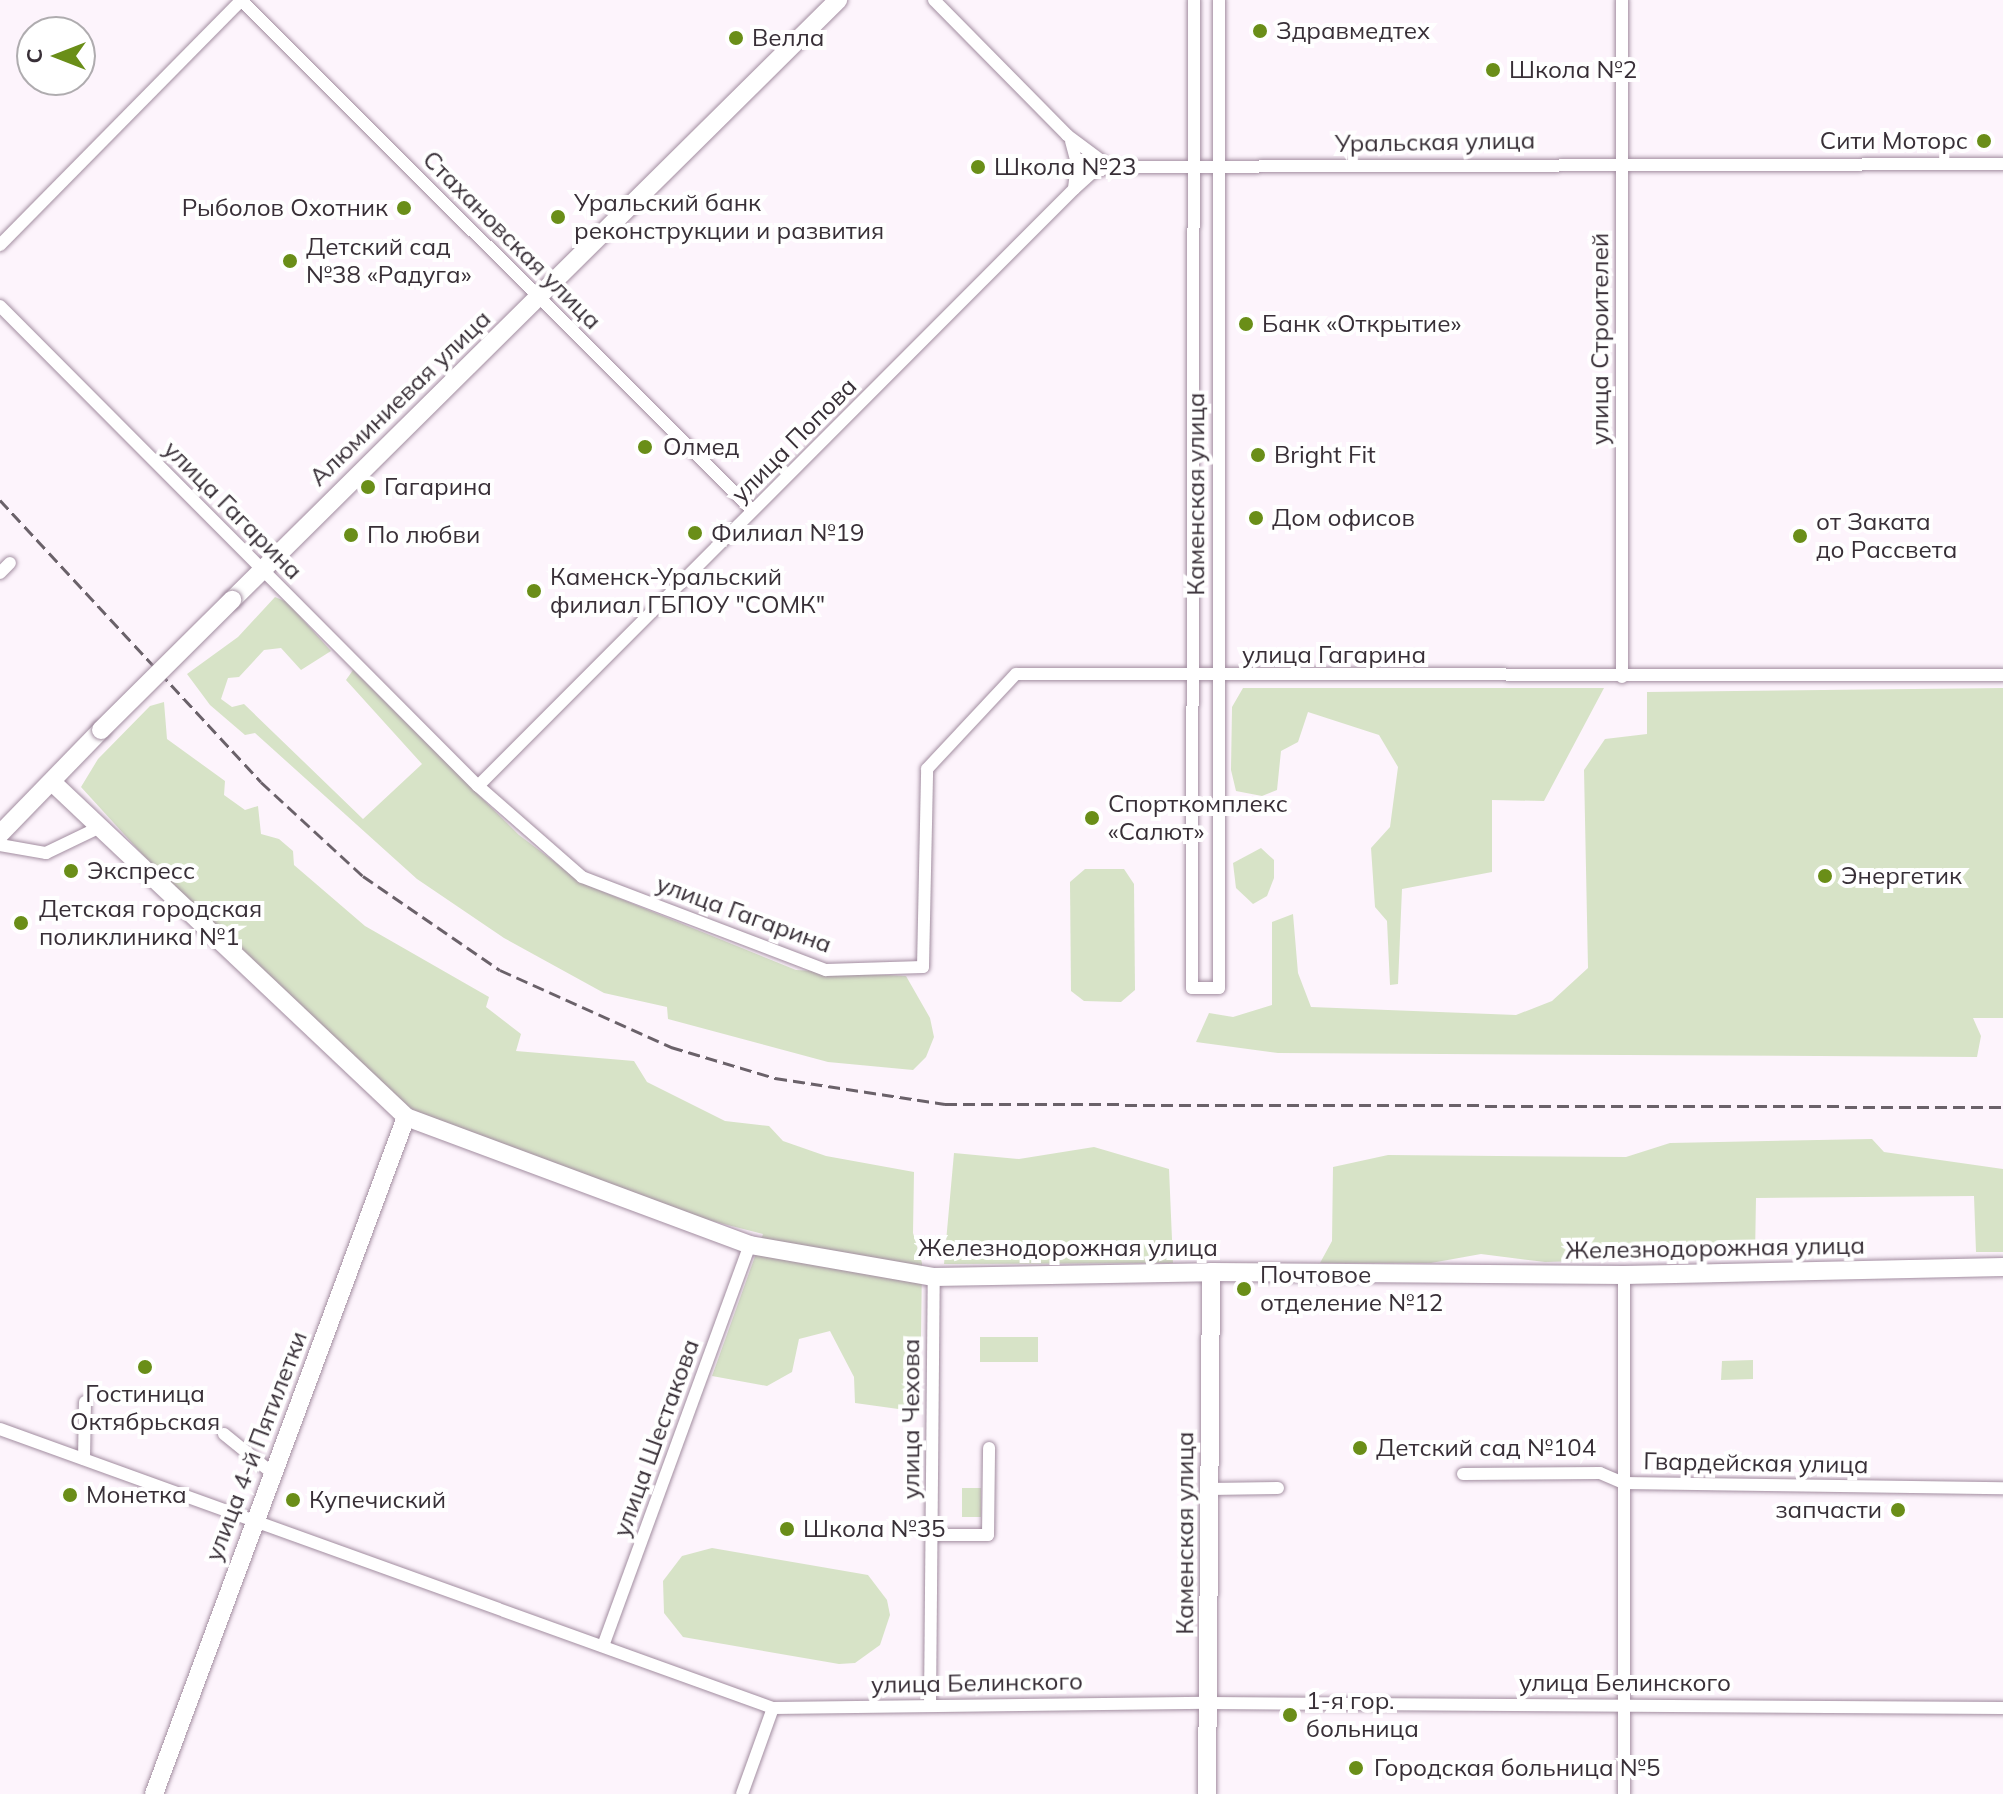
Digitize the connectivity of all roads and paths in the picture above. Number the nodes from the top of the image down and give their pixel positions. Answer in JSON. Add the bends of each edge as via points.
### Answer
{"nodes":[{"id":1,"x":241,"y":0,"type":"edge"},
{"id":2,"x":838,"y":0,"type":"edge"},
{"id":3,"x":934,"y":0,"type":"edge"},
{"id":4,"x":1194,"y":0,"type":"edge"},
{"id":5,"x":1219,"y":0,"type":"edge"},
{"id":6,"x":1622,"y":0,"type":"edge"},
{"id":7,"x":1067,"y":135,"type":"junction"},
{"id":8,"x":1622,"y":162,"type":"junction"},
{"id":9,"x":2003,"y":164,"type":"edge"},
{"id":10,"x":1110,"y":167,"type":"junction"},
{"id":11,"x":1220,"y":167,"type":"junction"},
{"id":12,"x":1193,"y":168,"type":"junction"},
{"id":13,"x":1074,"y":189,"type":"junction"},
{"id":14,"x":0,"y":245,"type":"edge"},
{"id":15,"x":538,"y":297,"type":"junction"},
{"id":16,"x":0,"y":306,"type":"edge"},
{"id":17,"x":753,"y":511,"type":"junction"},
{"id":18,"x":262,"y":571,"type":"junction"},
{"id":19,"x":2003,"y":675,"type":"edge"},
{"id":20,"x":1192,"y":676,"type":"junction"},
{"id":21,"x":1220,"y":677,"type":"junction"},
{"id":22,"x":1622,"y":677,"type":"junction"},
{"id":23,"x":52,"y":782,"type":"junction"},
{"id":24,"x":478,"y":786,"type":"junction"},
{"id":25,"x":100,"y":827,"type":"junction"},
{"id":26,"x":0,"y":834,"type":"edge"},
{"id":27,"x":0,"y":845,"type":"edge"},
{"id":28,"x":406,"y":1117,"type":"junction"},
{"id":29,"x":750,"y":1245,"type":"junction"},
{"id":30,"x":2003,"y":1267,"type":"edge"},
{"id":31,"x":1211,"y":1272,"type":"junction"},
{"id":32,"x":1624,"y":1275,"type":"junction"},
{"id":33,"x":934,"y":1277,"type":"junction"},
{"id":34,"x":85,"y":1402,"type":"dead end"},
{"id":35,"x":0,"y":1429,"type":"edge"},
{"id":36,"x":224,"y":1434,"type":"dead end"},
{"id":37,"x":989,"y":1448,"type":"dead end"},
{"id":38,"x":84,"y":1459,"type":"junction"},
{"id":39,"x":271,"y":1472,"type":"junction"},
{"id":40,"x":1463,"y":1474,"type":"dead end"},
{"id":41,"x":1624,"y":1483,"type":"junction"},
{"id":42,"x":1278,"y":1488,"type":"dead end"},
{"id":43,"x":2003,"y":1488,"type":"edge"},
{"id":44,"x":1209,"y":1489,"type":"junction"},
{"id":45,"x":253,"y":1519,"type":"junction"},
{"id":46,"x":932,"y":1535,"type":"junction"},
{"id":47,"x":603,"y":1646,"type":"junction"},
{"id":48,"x":1208,"y":1703,"type":"junction"},
{"id":49,"x":1625,"y":1705,"type":"junction"},
{"id":50,"x":930,"y":1706,"type":"junction"},
{"id":51,"x":773,"y":1708,"type":"junction"},
{"id":52,"x":2003,"y":1708,"type":"edge"},
{"id":53,"x":154,"y":1794,"type":"edge"},
{"id":54,"x":742,"y":1794,"type":"edge"},
{"id":55,"x":1207,"y":1794,"type":"edge"},
{"id":56,"x":1624,"y":1794,"type":"edge"}],
"edges":[{"from":1,"to":14,"type":"street"},
{"from":1,"to":15,"type":"street","name":"Стахановская улица"},
{"from":2,"to":15,"type":"street","name":"Алюминиевая улица"},
{"from":3,"to":7,"type":"street"},
{"from":4,"to":12,"type":"street","name":"Каменская улица"},
{"from":5,"to":11,"type":"street","name":"Каменская улица"},
{"from":6,"to":8,"type":"street","name":"улица Строителей"},
{"from":7,"to":10,"type":"street"},
{"from":7,"to":13,"type":"street","via":[[1077,164]]},
{"from":8,"to":9,"type":"street","name":"Уральская улица"},
{"from":8,"to":11,"type":"street","name":"Уральская улица"},
{"from":8,"to":22,"type":"street","name":"улица Строителей"},
{"from":10,"to":12,"type":"street","name":"Уральская улица"},
{"from":10,"to":13,"type":"street","name":"улица Попова","via":[[1093,172]]},
{"from":11,"to":12,"type":"street","name":"Уральская улица"},
{"from":11,"to":21,"type":"street","name":"Каменская улица"},
{"from":12,"to":20,"type":"street","name":"Каменская улица"},
{"from":13,"to":17,"type":"street","name":"улица Попова"},
{"from":15,"to":17,"type":"street","name":"Стахановская улица"},
{"from":15,"to":18,"type":"street","name":"Алюминиевая улица"},
{"from":16,"to":18,"type":"street","name":"улица Гагарина"},
{"from":17,"to":24,"type":"street","name":"улица Попова"},
{"from":18,"to":23,"type":"street","name":"Алюминиевая улица","bridge":true},
{"from":18,"to":24,"type":"street","name":"улица Гагарина"},
{"from":19,"to":22,"type":"street","name":"улица Гагарина"},
{"from":20,"to":21,"type":"street","name":"улица Гагарина"},
{"from":20,"to":21,"type":"street","name":"Каменская улица","via":[[1192,988],[1219,988]]},
{"from":20,"to":24,"type":"street","name":"улица Гагарина","via":[[1016,674],[936,758],[927,769],[923,967],[826,970],[582,877]]},
{"from":21,"to":22,"type":"street","name":"улица Гагарина"},
{"from":23,"to":25,"type":"street","name":"Железнодорожная улица"},
{"from":23,"to":26,"type":"street","name":"Алюминиевая улица"},
{"from":25,"to":27,"type":"street","via":[[46,853]]},
{"from":25,"to":28,"type":"street","name":"Железнодорожная улица"},
{"from":28,"to":29,"type":"street","name":"Железнодорожная улица"},
{"from":28,"to":39,"type":"street","name":"улица 4-й Пятилетки"},
{"from":29,"to":33,"type":"street","name":"Железнодорожная улица"},
{"from":29,"to":47,"type":"street","name":"улица Шестакова"},
{"from":30,"to":32,"type":"street","name":"Железнодорожная улица"},
{"from":31,"to":32,"type":"street","name":"Железнодорожная улица"},
{"from":31,"to":33,"type":"street","name":"Железнодорожная улица"},
{"from":31,"to":44,"type":"street","name":"Каменская улица"},
{"from":32,"to":41,"type":"street"},
{"from":33,"to":46,"type":"street","name":"улица Чехова"},
{"from":34,"to":38,"type":"street"},
{"from":35,"to":38,"type":"street","name":"улица Белинского"},
{"from":36,"to":39,"type":"street"},
{"from":37,"to":46,"type":"street","via":[[988,1535]]},
{"from":38,"to":45,"type":"street","name":"улица Белинского"},
{"from":39,"to":45,"type":"street","name":"улица 4-й Пятилетки"},
{"from":40,"to":41,"type":"street","name":"Гвардейская улица","via":[[1600,1473]]},
{"from":41,"to":43,"type":"street","name":"Гвардейская улица"},
{"from":41,"to":49,"type":"street"},
{"from":42,"to":44,"type":"street"},
{"from":44,"to":48,"type":"street","name":"Каменская улица"},
{"from":45,"to":47,"type":"street","name":"улица Белинского"},
{"from":45,"to":53,"type":"street","name":"улица 4-й Пятилетки"},
{"from":46,"to":50,"type":"street","name":"улица Чехова"},
{"from":47,"to":51,"type":"street","name":"улица Белинского"},
{"from":48,"to":49,"type":"street","name":"улица Белинского"},
{"from":48,"to":50,"type":"street","name":"улица Белинского"},
{"from":48,"to":55,"type":"street","name":"Каменская улица"},
{"from":49,"to":52,"type":"street","name":"улица Белинского"},
{"from":49,"to":56,"type":"street"},
{"from":50,"to":51,"type":"street","name":"улица Белинского"},
{"from":51,"to":54,"type":"street"}]}
